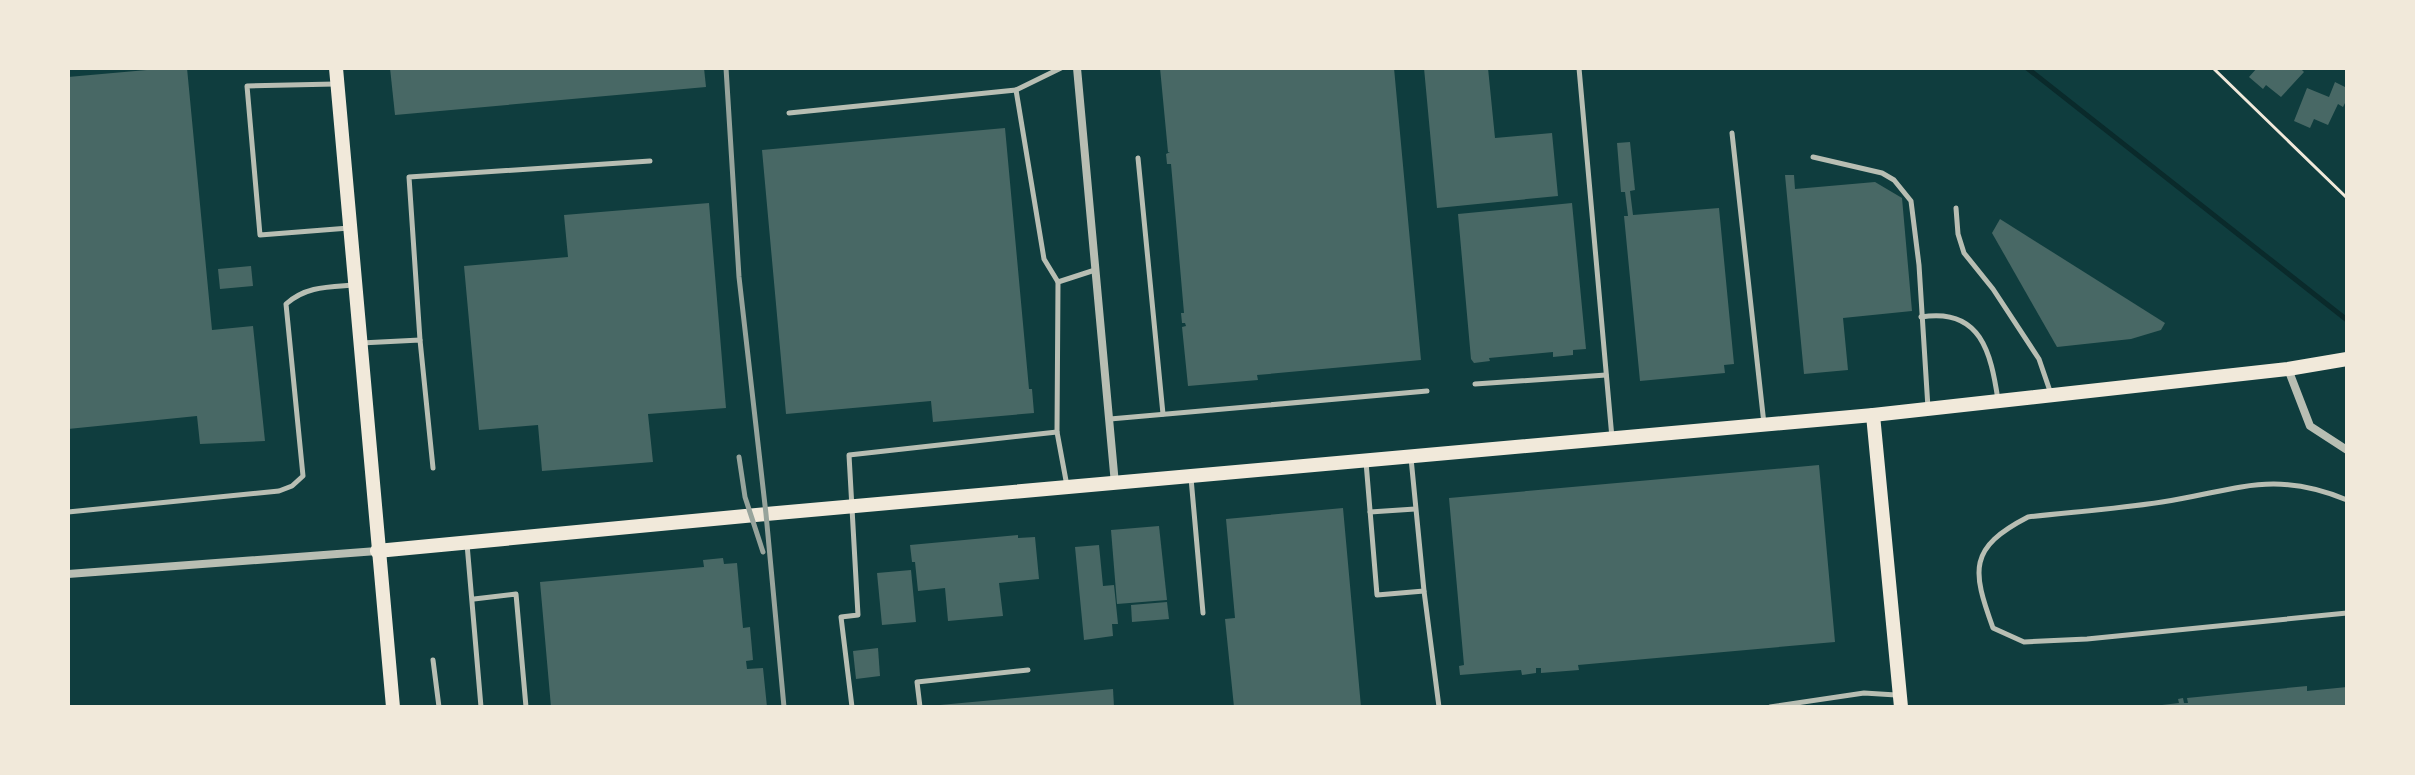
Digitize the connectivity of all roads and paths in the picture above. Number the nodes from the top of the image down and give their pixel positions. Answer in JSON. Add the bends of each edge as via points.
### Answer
{"nodes":[{"id":1,"x":336,"y":68,"type":"edge"},
{"id":2,"x":1061,"y":68,"type":"edge"},
{"id":3,"x":1077,"y":68,"type":"edge"},
{"id":4,"x":1579,"y":68,"type":"edge"},
{"id":5,"x":2213,"y":68,"type":"edge"},
{"id":6,"x":337,"y":84,"type":"junction"},
{"id":7,"x":1016,"y":90,"type":"junction"},
{"id":8,"x":789,"y":113,"type":"dead end"},
{"id":9,"x":1732,"y":133,"type":"dead end"},
{"id":10,"x":1813,"y":157,"type":"dead end"},
{"id":11,"x":1138,"y":158,"type":"dead end"},
{"id":12,"x":650,"y":161,"type":"dead end"},
{"id":13,"x":2347,"y":198,"type":"edge"},
{"id":14,"x":1956,"y":208,"type":"dead end"},
{"id":15,"x":350,"y":228,"type":"junction"},
{"id":16,"x":1095,"y":270,"type":"junction"},
{"id":17,"x":1058,"y":282,"type":"junction"},
{"id":18,"x":354,"y":285,"type":"junction"},
{"id":19,"x":1921,"y":317,"type":"junction"},
{"id":20,"x":420,"y":340,"type":"junction"},
{"id":21,"x":360,"y":343,"type":"junction"},
{"id":22,"x":2347,"y":359,"type":"edge"},
{"id":23,"x":2288,"y":369,"type":"junction"},
{"id":24,"x":1606,"y":375,"type":"junction"},
{"id":25,"x":1475,"y":384,"type":"dead end"},
{"id":26,"x":1427,"y":391,"type":"dead end"},
{"id":27,"x":2051,"y":395,"type":"junction"},
{"id":28,"x":1999,"y":401,"type":"junction"},
{"id":29,"x":1929,"y":409,"type":"junction"},
{"id":30,"x":1163,"y":414,"type":"junction"},
{"id":31,"x":1873,"y":415,"type":"junction"},
{"id":32,"x":1109,"y":419,"type":"junction"},
{"id":33,"x":1764,"y":425,"type":"junction"},
{"id":34,"x":1057,"y":432,"type":"junction"},
{"id":35,"x":1612,"y":439,"type":"junction"},
{"id":36,"x":2347,"y":450,"type":"edge"},
{"id":37,"x":1411,"y":457,"type":"junction"},
{"id":38,"x":1366,"y":461,"type":"junction"},
{"id":39,"x":433,"y":468,"type":"dead end"},
{"id":40,"x":1191,"y":477,"type":"junction"},
{"id":41,"x":1115,"y":484,"type":"junction"},
{"id":42,"x":1067,"y":488,"type":"junction"},
{"id":43,"x":2347,"y":500,"type":"edge"},
{"id":44,"x":851,"y":506,"type":"junction"},
{"id":45,"x":1415,"y":509,"type":"junction"},
{"id":46,"x":68,"y":512,"type":"edge"},
{"id":47,"x":1370,"y":512,"type":"junction"},
{"id":48,"x":467,"y":543,"type":"junction"},
{"id":49,"x":377,"y":551,"type":"junction"},
{"id":50,"x":68,"y":574,"type":"edge"},
{"id":51,"x":1424,"y":591,"type":"junction"},
{"id":52,"x":474,"y":599,"type":"junction"},
{"id":53,"x":1203,"y":613,"type":"dead end"},
{"id":54,"x":2347,"y":613,"type":"edge"},
{"id":55,"x":433,"y":660,"type":"dead end"},
{"id":56,"x":1028,"y":670,"type":"dead end"},
{"id":57,"x":1901,"y":701,"type":"edge"},
{"id":58,"x":393,"y":707,"type":"edge"},
{"id":59,"x":439,"y":707,"type":"edge"},
{"id":60,"x":481,"y":707,"type":"edge"},
{"id":61,"x":526,"y":707,"type":"edge"},
{"id":62,"x":852,"y":707,"type":"edge"},
{"id":63,"x":920,"y":707,"type":"edge"},
{"id":64,"x":1439,"y":707,"type":"edge"},
{"id":65,"x":1770,"y":707,"type":"edge"}],
"edges":[{"from":1,"to":6,"type":"main road"},
{"from":2,"to":7,"type":"lane"},
{"from":3,"to":16,"type":"street"},
{"from":4,"to":24,"type":"lane"},
{"from":5,"to":13,"type":"path"},
{"from":6,"to":15,"type":"main road"},
{"from":6,"to":15,"type":"lane","via":[[247,86],[260,235]]},
{"from":7,"to":8,"type":"lane"},
{"from":7,"to":17,"type":"lane","via":[[1044,259]]},
{"from":9,"to":33,"type":"lane"},
{"from":10,"to":19,"type":"lane","via":[[1882,173],[1911,201]]},
{"from":11,"to":30,"type":"lane"},
{"from":12,"to":20,"type":"lane","via":[[409,177]]},
{"from":14,"to":27,"type":"lane","via":[[1964,253],[2039,359]]},
{"from":15,"to":18,"type":"main road"},
{"from":16,"to":17,"type":"lane"},
{"from":16,"to":32,"type":"street"},
{"from":17,"to":34,"type":"lane"},
{"from":18,"to":21,"type":"main road"},
{"from":18,"to":46,"type":"lane","via":[[307,290],[286,304],[303,476],[292,486]]},
{"from":19,"to":28,"type":"lane","via":[[1945,314],[1977,333],[1993,365]]},
{"from":19,"to":29,"type":"lane"},
{"from":20,"to":21,"type":"lane"},
{"from":20,"to":39,"type":"lane"},
{"from":21,"to":49,"type":"main road"},
{"from":22,"to":23,"type":"main road"},
{"from":23,"to":27,"type":"main road"},
{"from":23,"to":36,"type":"street","via":[[2310,426]]},
{"from":24,"to":25,"type":"lane"},
{"from":24,"to":35,"type":"lane"},
{"from":26,"to":30,"type":"lane"},
{"from":27,"to":28,"type":"main road"},
{"from":28,"to":29,"type":"main road"},
{"from":29,"to":31,"type":"main road"},
{"from":30,"to":32,"type":"lane"},
{"from":31,"to":33,"type":"main road"},
{"from":31,"to":57,"type":"main road"},
{"from":32,"to":41,"type":"street"},
{"from":33,"to":35,"type":"main road"},
{"from":34,"to":42,"type":"lane"},
{"from":34,"to":44,"type":"lane","via":[[849,455]]},
{"from":35,"to":37,"type":"main road"},
{"from":37,"to":38,"type":"main road"},
{"from":37,"to":45,"type":"lane"},
{"from":38,"to":40,"type":"main road"},
{"from":38,"to":47,"type":"lane"},
{"from":40,"to":41,"type":"main road"},
{"from":40,"to":53,"type":"lane"},
{"from":41,"to":42,"type":"main road"},
{"from":42,"to":44,"type":"main road"},
{"from":43,"to":54,"type":"lane","via":[[2320,489],[2275,483],[2028,517],[1987,546],[1977,570],[1993,628],[2024,642]]},
{"from":44,"to":48,"type":"main road"},
{"from":44,"to":62,"type":"lane","via":[[858,615],[841,617]]},
{"from":45,"to":47,"type":"lane"},
{"from":45,"to":51,"type":"lane"},
{"from":47,"to":51,"type":"lane","via":[[1377,595]]},
{"from":48,"to":49,"type":"main road"},
{"from":48,"to":52,"type":"lane"},
{"from":49,"to":50,"type":"street"},
{"from":49,"to":58,"type":"main road"},
{"from":51,"to":64,"type":"lane"},
{"from":52,"to":60,"type":"lane"},
{"from":52,"to":61,"type":"lane","via":[[516,594]]},
{"from":55,"to":59,"type":"lane"},
{"from":56,"to":63,"type":"lane","via":[[917,682]]},
{"from":57,"to":65,"type":"lane","via":[[1864,693]]}]}
